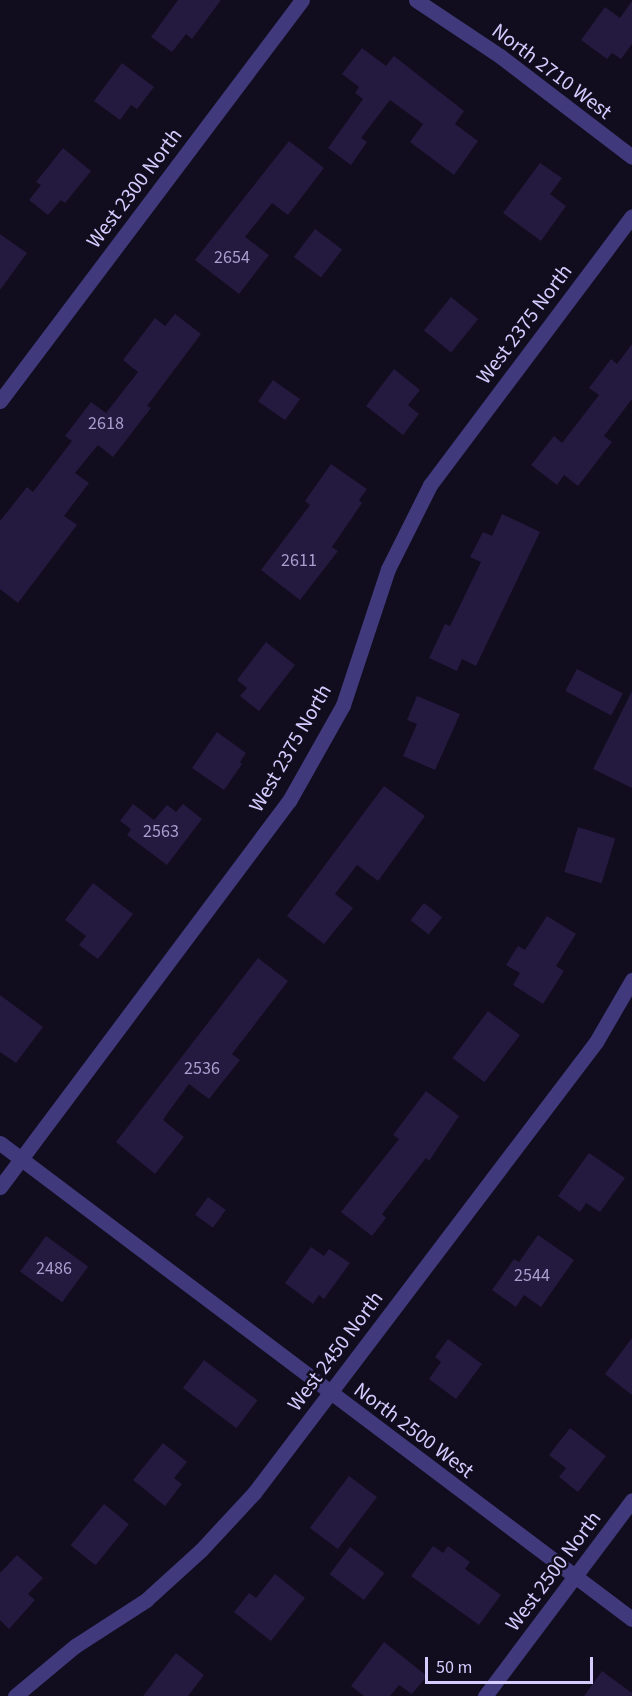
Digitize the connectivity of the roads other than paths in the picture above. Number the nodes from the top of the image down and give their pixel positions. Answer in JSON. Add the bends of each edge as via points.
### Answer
{"nodes":[{"id":1,"x":302,"y":0,"type":"edge"},
{"id":2,"x":416,"y":0,"type":"edge"},
{"id":3,"x":632,"y":157,"type":"edge"},
{"id":4,"x":632,"y":216,"type":"edge"},
{"id":5,"x":0,"y":401,"type":"edge"},
{"id":6,"x":632,"y":980,"type":"edge"},
{"id":7,"x":0,"y":1143,"type":"edge"},
{"id":8,"x":21,"y":1159,"type":"junction"},
{"id":9,"x":0,"y":1187,"type":"edge"},
{"id":10,"x":330,"y":1392,"type":"junction"},
{"id":11,"x":632,"y":1500,"type":"edge"},
{"id":12,"x":575,"y":1577,"type":"junction"},
{"id":13,"x":632,"y":1618,"type":"edge"},
{"id":14,"x":15,"y":1696,"type":"edge"},
{"id":15,"x":485,"y":1696,"type":"edge"}],
"edges":[{"from":1,"to":5,"type":"street","name":"West 2300 North"},
{"from":2,"to":3,"type":"street","name":"North 2710 West","via":[[500,56]]},
{"from":4,"to":8,"type":"street","name":"West 2375 North","via":[[429,485],[388,569],[343,705],[289,801]]},
{"from":6,"to":10,"type":"street","name":"West 2450 North","via":[[596,1042]]},
{"from":7,"to":8,"type":"street","name":"North 2500 West"},
{"from":8,"to":9,"type":"street","name":"West 2375 North"},
{"from":8,"to":10,"type":"street","name":"North 2500 West"},
{"from":10,"to":12,"type":"street","name":"North 2500 West"},
{"from":10,"to":14,"type":"street","name":"West 2450 North","via":[[254,1493],[201,1550],[146,1600],[75,1646]]},
{"from":11,"to":12,"type":"street","name":"West 2500 North"},
{"from":12,"to":13,"type":"street","name":"North 2500 West"},
{"from":12,"to":15,"type":"street","name":"West 2500 North"}]}
